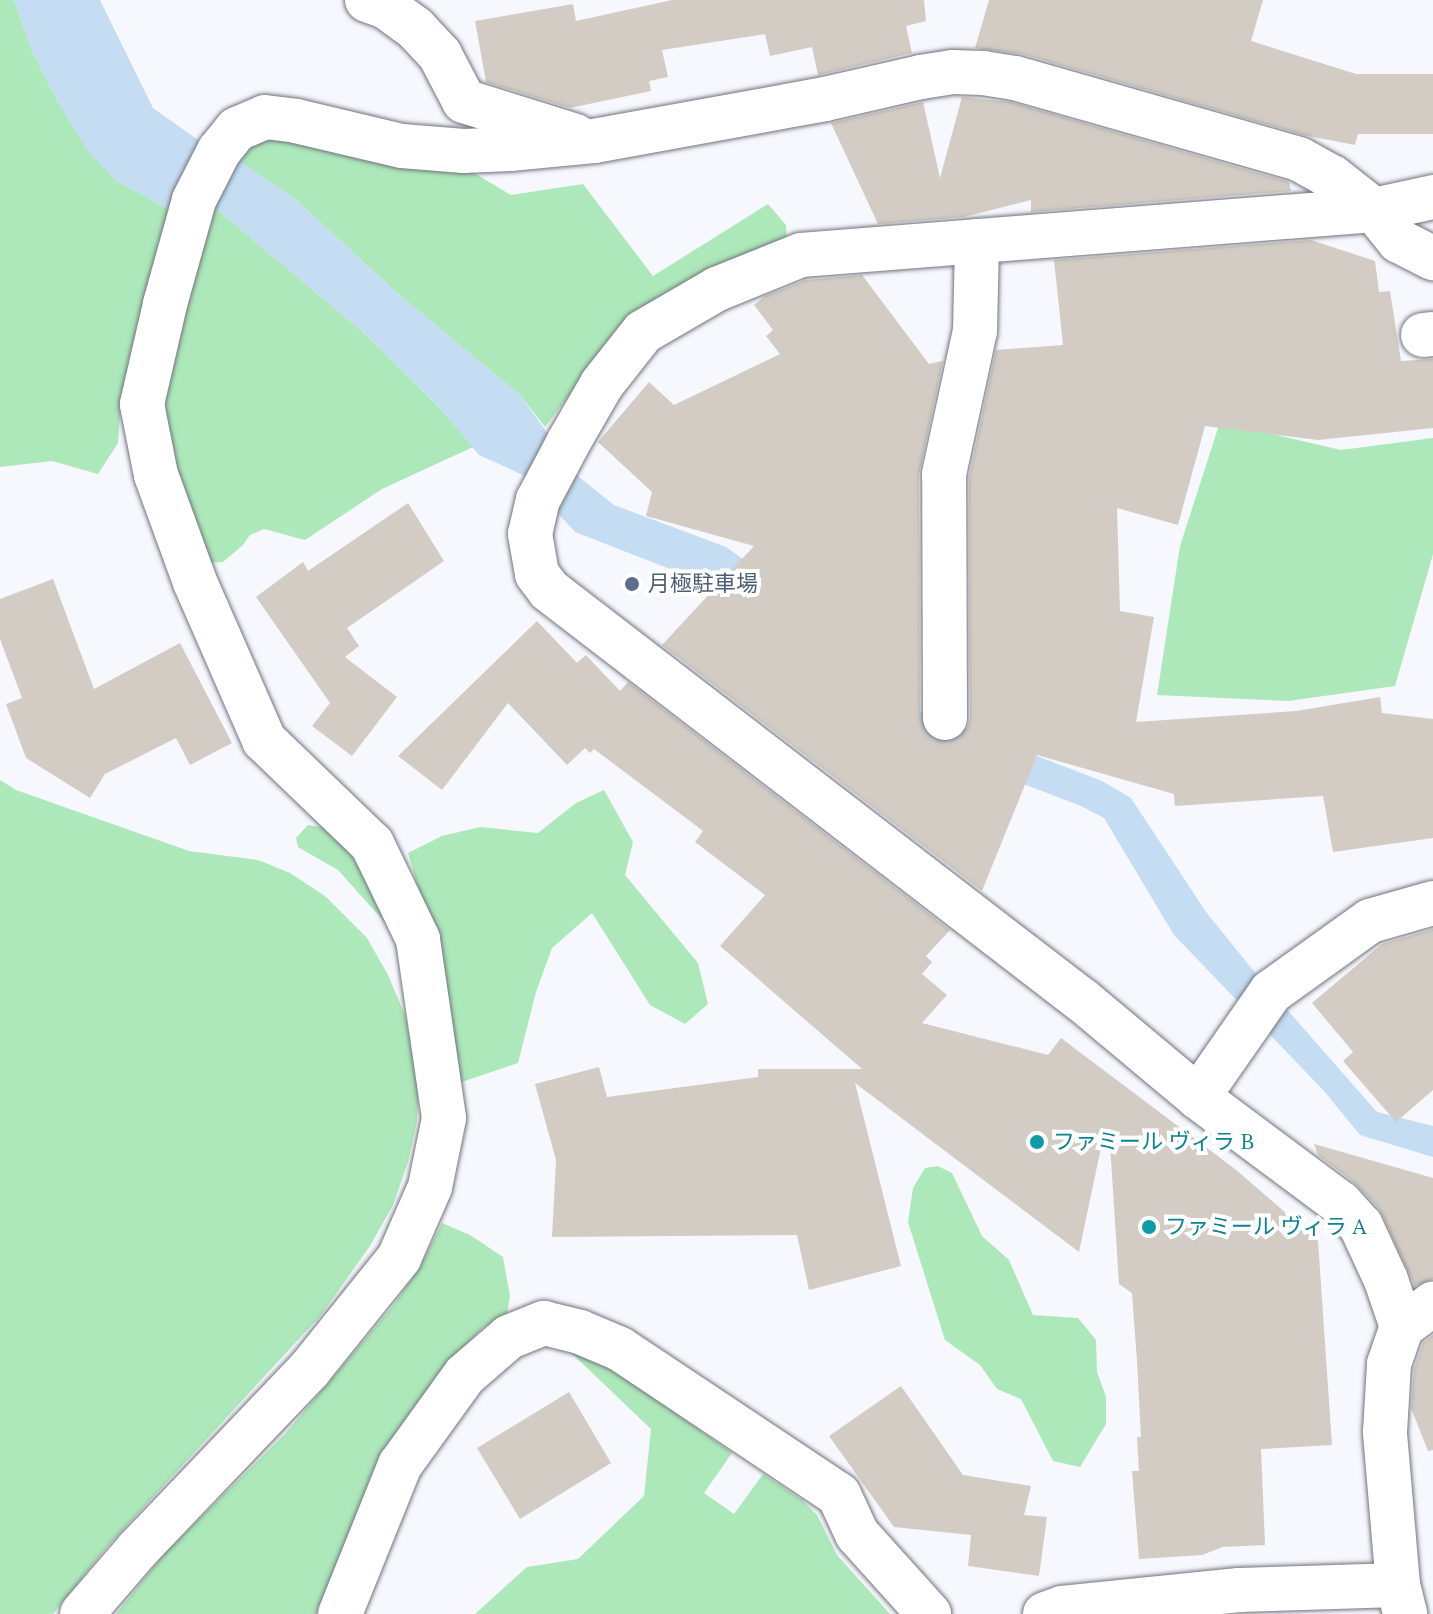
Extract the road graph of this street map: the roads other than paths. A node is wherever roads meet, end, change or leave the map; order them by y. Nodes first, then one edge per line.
1 (367, 0) edge
2 (594, 141) junction
3 (1433, 197) edge
4 (1374, 210) junction
5 (977, 241) junction
6 (1433, 258) edge
7 (945, 718) dead end
8 (1433, 903) edge
9 (1198, 1097) junction
10 (1418, 1315) edge
11 (1401, 1600) edge
12 (82, 1614) edge
13 (340, 1614) edge
14 (929, 1614) edge
15 (1045, 1614) edge

1 - 2 street
2 - 4 street
2 - 12 street
3 - 4 street
4 - 5 street
4 - 6 street
5 - 7 street
5 - 9 street
8 - 9 street
9 - 10 street
10 - 11 street
11 - 15 street
13 - 14 street

